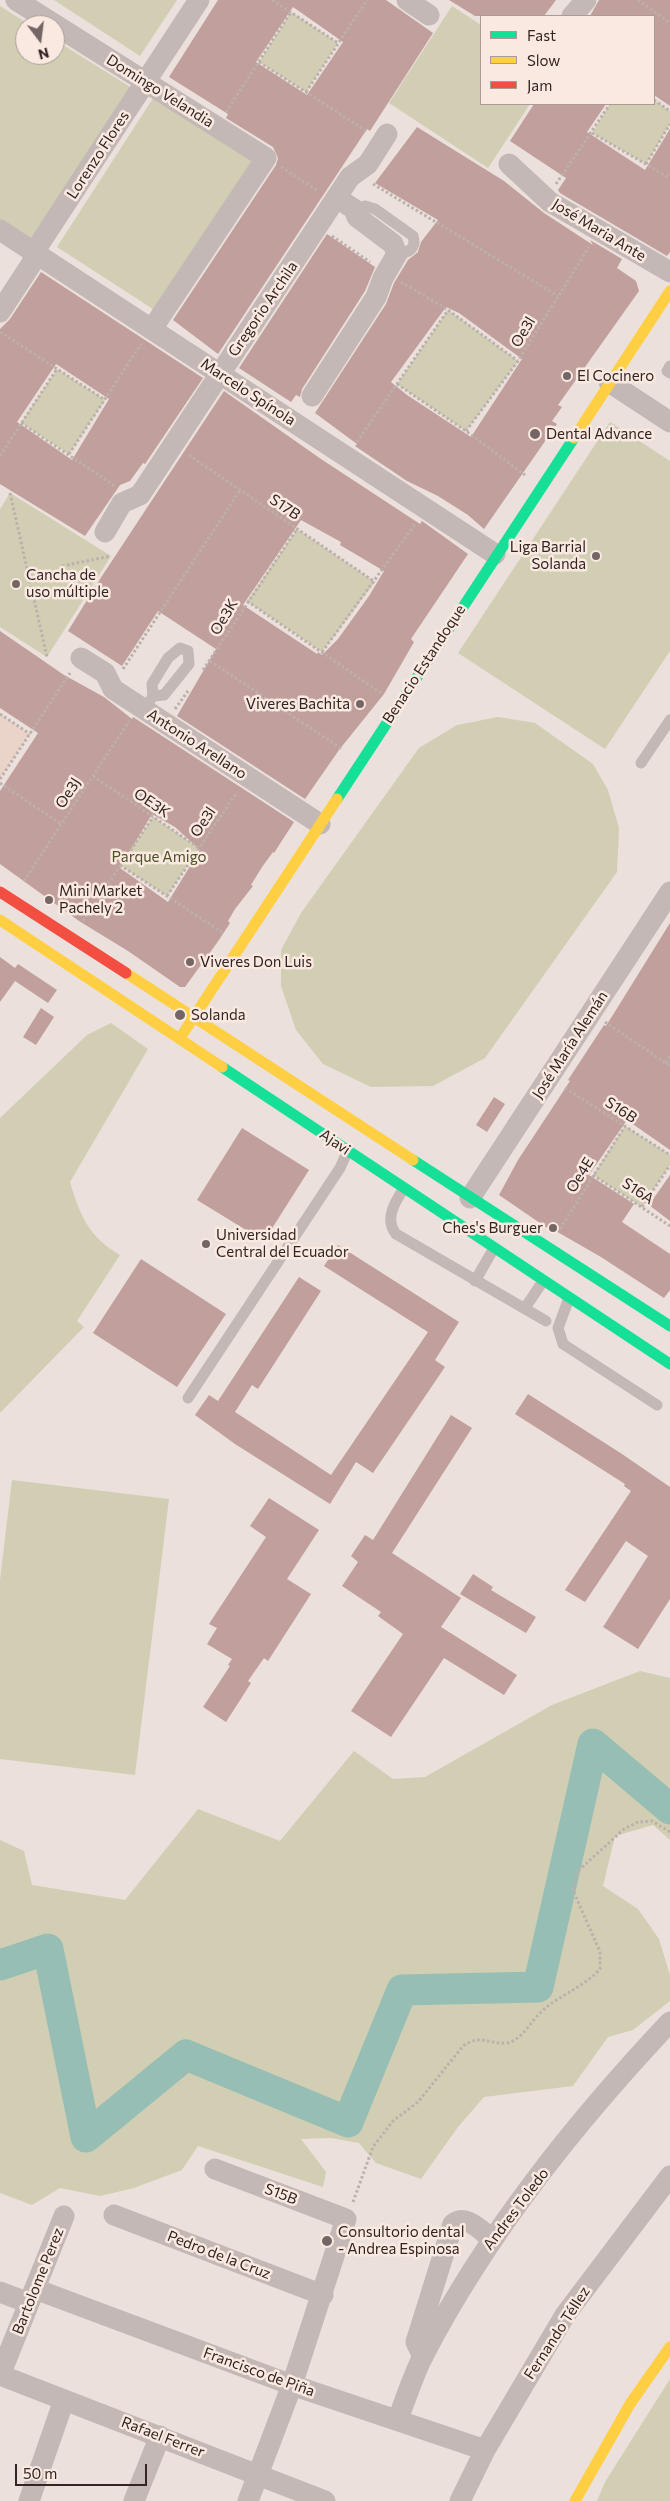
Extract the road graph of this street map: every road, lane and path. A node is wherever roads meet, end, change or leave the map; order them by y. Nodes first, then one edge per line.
1 (16, 0) edge
2 (199, 0) edge
3 (272, 0) edge
4 (367, 0) edge
5 (407, 0) edge
6 (586, 0) edge
7 (638, 0) edge
8 (291, 12) junction
9 (429, 15) dead end
10 (573, 15) edge
11 (669, 21) edge
12 (338, 43) junction
13 (259, 62) junction
14 (145, 83) junction
15 (306, 92) junction
16 (655, 101) edge
17 (609, 105) edge
18 (670, 111) edge
19 (670, 124) edge
20 (217, 126) junction
21 (592, 133) junction
22 (379, 134) joint
23 (266, 158) junction
24 (509, 164) dead end
25 (646, 164) junction
26 (670, 178) edge
27 (366, 180) dead end
28 (555, 186) dead end
29 (339, 201) junction
30 (0, 230) edge
31 (324, 230) dead end
32 (592, 242) dead end
33 (34, 252) junction
34 (670, 272) edge
35 (386, 273) junction
36 (670, 291) edge
37 (558, 296) junction
38 (659, 305) junction
39 (448, 310) junction
40 (0, 312) edge
41 (670, 312) edge
42 (0, 332) edge
43 (149, 333) junction
44 (518, 361) junction
45 (670, 366) edge
46 (57, 369) junction
47 (219, 373) junction
48 (670, 373) edge
49 (609, 382) junction
50 (397, 384) junction
51 (105, 400) junction
52 (670, 422) edge
53 (21, 423) junction
54 (295, 423) junction
55 (466, 431) junction
56 (353, 448) dead end
57 (183, 451) dead end
58 (69, 454) junction
59 (0, 456) edge
60 (525, 475) dead end
61 (118, 488) dead end
62 (240, 490) junction
63 (10, 493) dead end
64 (421, 516) dead end
65 (297, 529) junction
66 (105, 532) dead end
67 (495, 554) junction
68 (111, 556) dead end
69 (62, 566) dead end
70 (374, 582) junction
71 (247, 601) junction
72 (322, 652) junction
73 (47, 657) dead end
74 (210, 661) junction
75 (76, 665) joint
76 (119, 676) dead end
77 (198, 677) dead end
78 (192, 685) dead end
79 (387, 697) dead end
80 (144, 706) junction
81 (0, 714) edge
82 (170, 716) dead end
83 (670, 720) edge
84 (30, 734) junction
85 (342, 749) dead end
86 (641, 763) dead end
87 (92, 776) junction
88 (0, 781) edge
89 (241, 785) dead end
90 (153, 817) junction
91 (61, 824) junction
92 (320, 824) junction
93 (199, 848) junction
94 (120, 865) junction
95 (21, 886) dead end
96 (0, 892) edge
97 (670, 892) edge
98 (167, 896) junction
99 (0, 920) edge
100 (80, 925) dead end
101 (223, 933) dead end
102 (194, 1017) junction
103 (603, 1020) dead end
104 (180, 1038) junction
105 (670, 1056) edge
106 (666, 1063) junction
107 (670, 1066) edge
108 (560, 1085) dead end
109 (625, 1126) junction
110 (348, 1150) junction
111 (670, 1155) edge
112 (670, 1165) edge
113 (592, 1175) junction
114 (404, 1188) junction
115 (470, 1198) junction
116 (642, 1207) junction
117 (670, 1226) edge
118 (555, 1237) dead end
119 (494, 1248) junction
120 (475, 1281) junction
121 (543, 1281) junction
122 (569, 1298) junction
123 (525, 1308) junction
124 (668, 1320) edge
125 (546, 1321) dead end
126 (670, 1364) edge
127 (188, 1398) dead end
128 (657, 1405) dead end
129 (670, 1832) edge
130 (670, 2022) edge
131 (215, 2169) dead end
132 (670, 2176) edge
133 (114, 2215) dead end
134 (64, 2216) dead end
135 (346, 2219) junction
136 (492, 2239) junction
137 (0, 2292) edge
138 (323, 2295) junction
139 (32, 2296) junction
140 (670, 2347) edge
141 (423, 2357) junction
142 (0, 2375) edge
143 (292, 2385) junction
144 (64, 2400) junction
145 (398, 2419) junction
146 (160, 2436) junction
147 (485, 2450) junction
148 (258, 2474) junction
149 (30, 2501) edge
150 (134, 2501) edge
151 (248, 2501) edge
152 (325, 2501) edge
153 (460, 2501) edge
154 (575, 2501) edge

1 - 14 street, Domingo Velandia
2 - 14 street, Lorenzo Flores
3 - 8 path
4 - 12 path
5 - 9 street
6 - 10 street
7 - 11 path
8 - 12 path
8 - 13 path
12 - 15 path
13 - 15 path
13 - 20 path
14 - 20 street, Domingo Velandia
14 - 33 street, Lorenzo Flores
15 - 22 path
16 - 18 path
17 - 21 path
19 - 25 path
20 - 23 street, Domingo Velandia
21 - 25 path
21 - 28 path
22 - 29 street, Gregorio Archila
23 - 29 path
23 - 43 street
24 - 34 street, José Maria Ante
25 - 26 path
27 - 37 path
29 - 35 street
29 - 47 street, Gregorio Archila
30 - 33 street, Marcelo Spínola
31 - 35 path
32 - 37 path, Oe3l
33 - 40 street, Lorenzo Flores
33 - 43 street, Marcelo Spínola
35 - 39 path
35 - 54 street
36 - 38 street, Benacio Estandoque
37 - 44 path, Oe3l
38 - 41 lane
38 - 49 street, Benacio Estandoque
39 - 44 path
39 - 50 path
42 - 46 path
43 - 47 street, Marcelo Spínola
43 - 51 path
44 - 55 path, Oe3l
45 - 48 lane
46 - 51 path
46 - 53 path
47 - 54 street, Marcelo Spínola
47 - 66 street, Gregorio Archila
49 - 52 street
49 - 67 street, Benacio Estandoque
50 - 55 path
50 - 56 path
51 - 58 path
53 - 58 path
53 - 59 path
54 - 67 street, Marcelo Spínola
55 - 60 path
57 - 62 path, S17B
58 - 61 path
62 - 65 path, S17B
62 - 76 path
63 - 73 path
64 - 70 path
65 - 70 path, S17B
65 - 71 path, Oe3K
67 - 92 street, Benacio Estandoque
68 - 69 path
70 - 72 path
71 - 72 path
71 - 74 path, Oe3K
72 - 79 path
74 - 77 path, Oe3K
74 - 85 path
75 - 80 street, Antonio Arellano
75 - 84 path
78 - 82 path
80 - 87 path, Oe3J
80 - 92 street, Antonio Arellano
81 - 84 path
83 - 86 lane
84 - 88 path
87 - 90 path, OE3K
87 - 91 path, Oe3J
88 - 91 path
89 - 93 path, Oe3l
90 - 93 path, OE3K
90 - 94 path
91 - 95 path, Oe3J
92 - 102 street, Benacio Estandoque
93 - 98 path, Oe3l
94 - 98 path
94 - 100 path
96 - 102 street, Ajavi
97 - 115 street, José María Alemán
98 - 101 path
99 - 104 street, Ajavi
102 - 104 street, Benacio Estandoque
102 - 115 street, Ajavi
103 - 106 path
104 - 110 street, Ajavi
105 - 106 path
106 - 107 path
108 - 109 path, S16B
109 - 111 path, S16B
109 - 113 path, Oe4E
110 - 114 street, Ajavi
110 - 127 lane
112 - 116 path
113 - 116 path, S16A
113 - 118 path, Oe4E
114 - 119 street, Ajavi
114 - 120 lane
115 - 124 street, Ajavi
116 - 117 path, S16A
119 - 120 lane
119 - 121 street, Ajavi
120 - 123 lane
121 - 122 street, Ajavi
121 - 123 lane
122 - 126 street, Ajavi
122 - 128 lane
123 - 125 lane
129 - 135 path
130 - 136 street, Andres Toledo
131 - 135 street, S15B
132 - 147 street, Fernando Téllez
133 - 138 street, Pedro de la Cruz
134 - 139 street, Bartolome Perez
135 - 138 street
136 - 141 street, Andres Toledo
136 - 141 street
137 - 139 street, Francisco de Piña
138 - 143 street
139 - 142 street, Bartolome Perez
139 - 143 street, Francisco de Piña
140 - 154 street
141 - 145 street, Andres Toledo
142 - 144 street, Rafael Ferrer
143 - 145 street, Francisco de Piña
143 - 148 street
144 - 146 street, Rafael Ferrer
144 - 149 street
145 - 147 street, Francisco de Piña
146 - 148 street, Rafael Ferrer
146 - 150 street
147 - 153 street, Fernando Téllez
148 - 151 street
148 - 152 street, Rafael Ferrer

